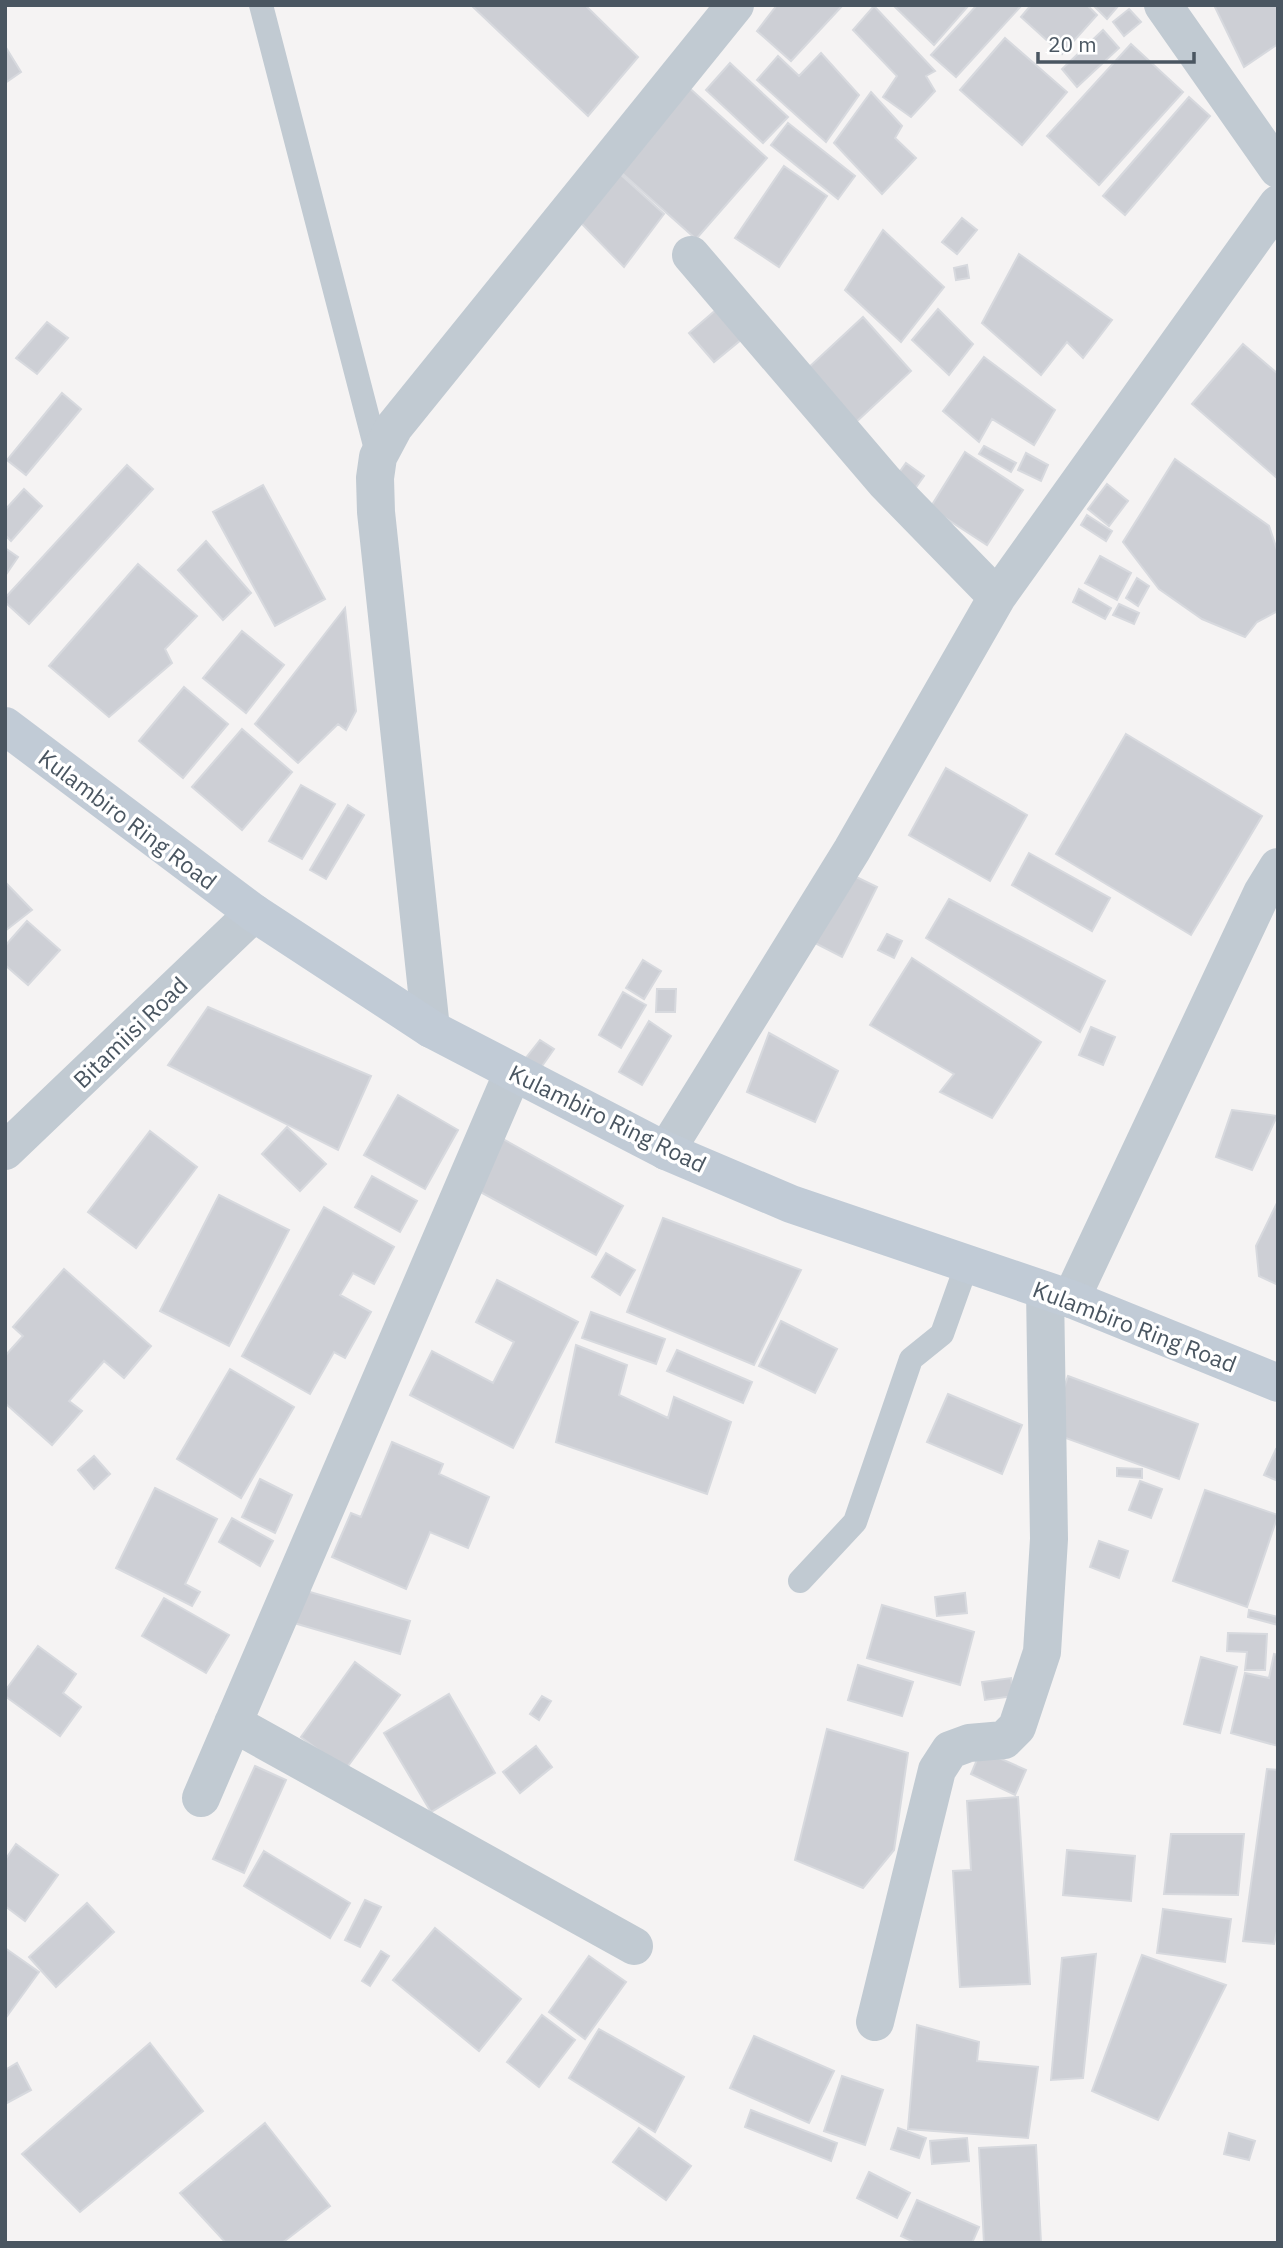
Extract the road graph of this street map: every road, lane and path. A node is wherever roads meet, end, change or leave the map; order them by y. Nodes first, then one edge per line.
1 (261, 5) edge
2 (735, 5) edge
3 (1163, 5) edge
4 (1278, 169) edge
5 (1278, 204) edge
6 (691, 255) dead end
7 (378, 457) junction
8 (997, 597) junction
9 (5, 726) edge
10 (1278, 867) edge
11 (254, 913) junction
12 (431, 1029) junction
13 (513, 1072) junction
14 (666, 1151) junction
15 (5, 1152) edge
16 (967, 1264) junction
17 (1058, 1295) junction
18 (1278, 1383) edge
19 (800, 1581) dead end
20 (233, 1723) junction
21 (201, 1798) dead end
22 (634, 1946) dead end
23 (875, 2022) dead end

1 - 7 lane
2 - 7 street
3 - 4 street
5 - 8 street
6 - 8 street
7 - 12 street
8 - 14 street
9 - 11 street, Kulambiro Ring Road
10 - 17 street
11 - 12 street, Kulambiro Ring Road
11 - 15 street, Bitamiisi Road
12 - 13 street, Kulambiro Ring Road
13 - 14 street, Kulambiro Ring Road
13 - 20 street
14 - 16 street, Kulambiro Ring Road
16 - 17 street, Kulambiro Ring Road
16 - 19 lane
17 - 18 street, Kulambiro Ring Road
17 - 23 street
20 - 21 street
20 - 22 street

